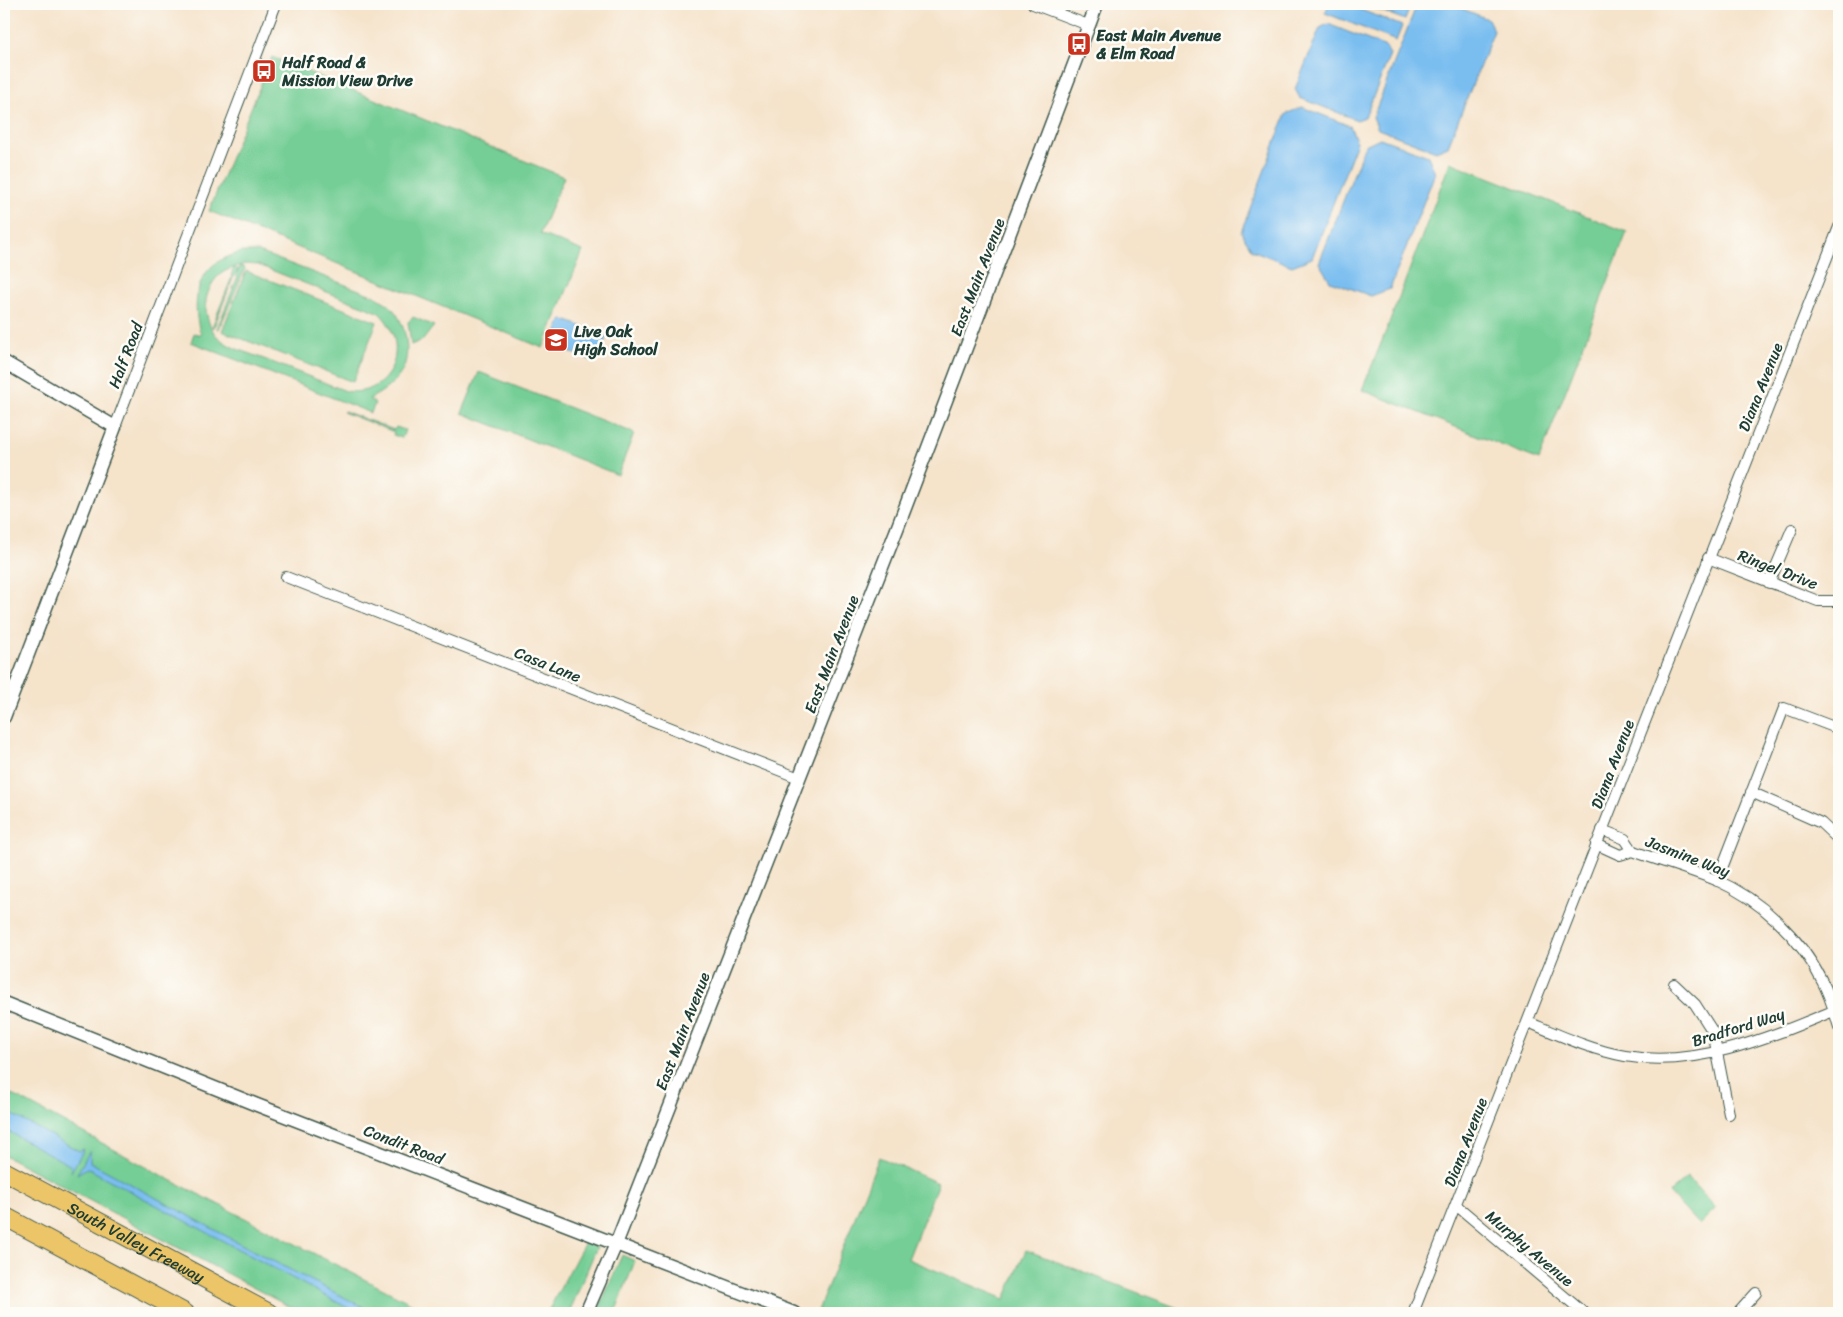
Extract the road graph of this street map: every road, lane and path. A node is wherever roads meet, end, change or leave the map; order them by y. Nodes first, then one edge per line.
1 (276, 4) edge
2 (1033, 4) edge
3 (1097, 4) edge
4 (1088, 26) junction
5 (1839, 227) edge
6 (4, 362) edge
7 (114, 427) junction
8 (1792, 528) dead end
9 (1708, 558) junction
10 (286, 577) dead end
11 (1769, 583) junction
12 (1839, 601) edge
13 (4, 717) edge
14 (1839, 729) edge
15 (800, 778) junction
16 (1751, 792) junction
17 (1602, 830) junction
18 (1839, 840) edge
19 (1596, 844) junction
20 (1633, 851) junction
21 (1717, 881) junction
22 (1674, 984) dead end
23 (4, 1003) edge
24 (1837, 1010) edge
25 (1528, 1022) junction
26 (1839, 1027) edge
27 (1718, 1052) junction
28 (1729, 1114) dead end
29 (4, 1171) edge
30 (1456, 1205) junction
31 (4, 1216) edge
32 (616, 1244) junction
33 (1756, 1293) dead end
34 (185, 1313) edge
35 (269, 1313) edge
36 (586, 1313) edge
37 (794, 1313) edge
38 (1413, 1313) edge
39 (1584, 1313) edge
40 (1738, 1313) edge

1 - 7 street, Half Road
2 - 4 street
3 - 4 street, East Main Avenue
4 - 15 street, East Main Avenue
5 - 9 street, Diana Avenue
6 - 7 street
7 - 13 street, Half Road
8 - 11 street
9 - 11 street, Ringel Drive
9 - 17 street, Diana Avenue
10 - 15 street, Casa Lane
11 - 12 street, Ringel Drive
14 - 16 street
15 - 32 street, East Main Avenue
16 - 18 street
16 - 21 street
17 - 19 street, Diana Avenue
17 - 20 street, Jasmine Way
19 - 20 street, Jasmine Way
19 - 25 street, Diana Avenue
20 - 21 street, Jasmine Way
21 - 24 street, Jasmine Way
22 - 27 street
23 - 32 street, Condit Road
24 - 26 street, Jasmine Way
24 - 27 street, Bradford Way
25 - 27 street, Bradford Way
25 - 30 street, Diana Avenue
27 - 28 street
29 - 35 highway, South Valley Freeway
30 - 38 street, Diana Avenue
30 - 39 street, Murphy Avenue
31 - 34 highway
32 - 36 street, East Main Avenue
32 - 37 street, Condit Road
33 - 40 street

